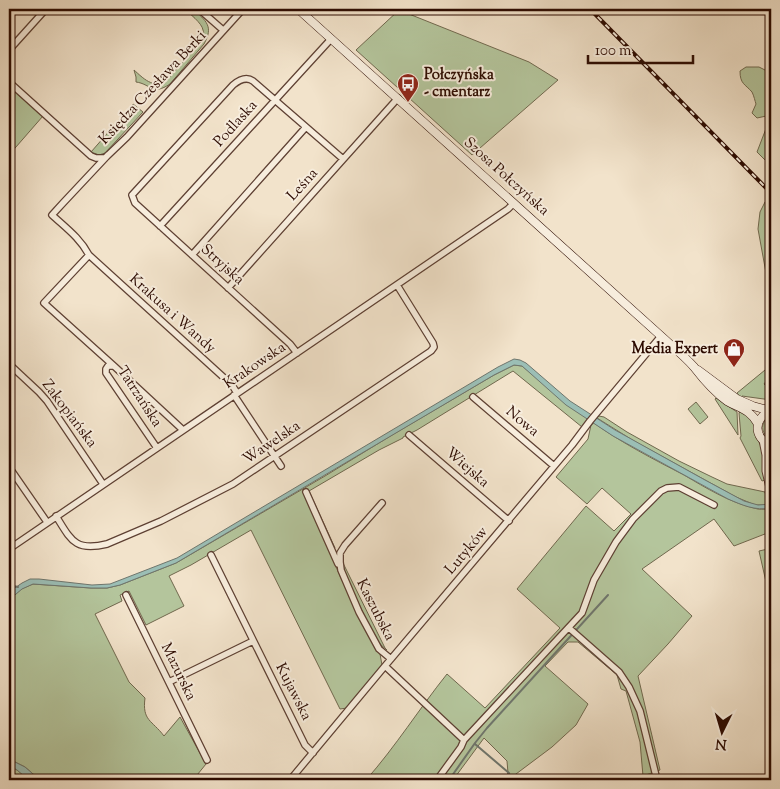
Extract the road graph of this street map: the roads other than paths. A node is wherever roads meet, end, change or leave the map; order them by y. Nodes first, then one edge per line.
1 (46, 9) edge
2 (199, 9) edge
3 (243, 9) edge
4 (298, 9) edge
5 (223, 30) junction
6 (331, 39) junction
7 (9, 50) edge
8 (9, 82) edge
9 (398, 98) junction
10 (276, 99) junction
11 (306, 127) junction
12 (108, 155) junction
13 (343, 159) junction
14 (514, 203) junction
15 (160, 226) junction
16 (89, 255) junction
17 (192, 255) junction
18 (397, 285) junction
19 (228, 288) junction
20 (661, 336) junction
21 (297, 353) junction
22 (9, 364) edge
23 (114, 366) junction
24 (694, 368) junction
25 (236, 394) junction
26 (473, 397) dead end
27 (771, 411) edge
28 (758, 424) junction
29 (183, 430) junction
30 (410, 435) dead end
31 (763, 440) junction
32 (771, 445) edge
33 (157, 448) junction
34 (275, 456) junction
35 (281, 466) dead end
36 (554, 466) junction
37 (9, 467) edge
38 (771, 473) edge
39 (769, 481) junction
40 (103, 484) junction
41 (306, 492) dead end
42 (771, 492) edge
43 (382, 502) dead end
44 (714, 505) dead end
45 (56, 516) junction
46 (509, 521) junction
47 (47, 522) junction
48 (9, 549) edge
49 (211, 555) dead end
50 (341, 570) junction
51 (126, 595) dead end
52 (572, 631) junction
53 (253, 641) junction
54 (390, 659) junction
55 (385, 666) junction
56 (169, 682) junction
57 (464, 740) junction
58 (313, 753) junction
59 (207, 760) dead end
60 (290, 780) edge
61 (437, 780) edge
62 (657, 780) edge

1 - 7 street
2 - 5 street, Księdza Czesława Berki
3 - 5 street, Księdza Czesława Berki
4 - 6 main road, Szosa Połczyńska
5 - 12 street, Księdza Czesława Berki
6 - 9 main road, Szosa Połczyńska
6 - 10 street, Podlaska
8 - 12 street, Księdza Czesława Berki
9 - 13 street, Leśna
9 - 14 main road, Szosa Połczyńska
10 - 11 street
10 - 15 street, Podlaska
10 - 15 street, Stryjska
11 - 13 street
11 - 17 street
12 - 16 street, Krakusa i Wandy
13 - 19 street, Leśna
14 - 18 street, Krakowska
14 - 20 main road, Szosa Połczyńska
15 - 17 street, Stryjska
16 - 23 street, Tatrzańska
16 - 25 street, Krakusa i Wandy
17 - 19 street, Stryjska
18 - 21 street, Krakowska
18 - 34 street, Wawelska
19 - 21 street, Stryjska
20 - 24 main road, Szosa Połczyńska
20 - 36 street, Lutyków
21 - 25 street, Krakowska
22 - 40 street, Zakopiańska
23 - 29 street, Tatrzańska
23 - 33 street, Tatrzańska
24 - 27 main road, Szosa Połczyńska
24 - 28 main road, Szosa Połczyńska
25 - 29 street, Krakowska
25 - 34 street, Krakusa i Wandy
26 - 36 street, Nowa
27 - 28 main road
28 - 31 main road
29 - 33 street, Krakowska
30 - 46 street, Wiejska
31 - 32 main road
31 - 39 street
33 - 40 street, Krakowska
34 - 35 street, Krakusa i Wandy
34 - 45 street, Wawelska
36 - 46 street, Lutyków
37 - 47 street
38 - 39 street
39 - 42 street
40 - 45 street, Krakowska
41 - 50 street, Kaszubska
43 - 50 street, Kaszubska
44 - 52 street
45 - 47 street, Krakowska
46 - 54 street, Lutyków
47 - 48 street, Krakowska
49 - 53 street, Kujawska
50 - 54 street, Kaszubska
51 - 56 street, Mazurska
52 - 57 street
52 - 62 street
53 - 56 street
53 - 58 street, Kujawska
54 - 55 street, Lutyków
55 - 57 street
55 - 58 street, Lutyków
56 - 59 street, Mazurska
57 - 61 street
58 - 60 street, Lutyków

